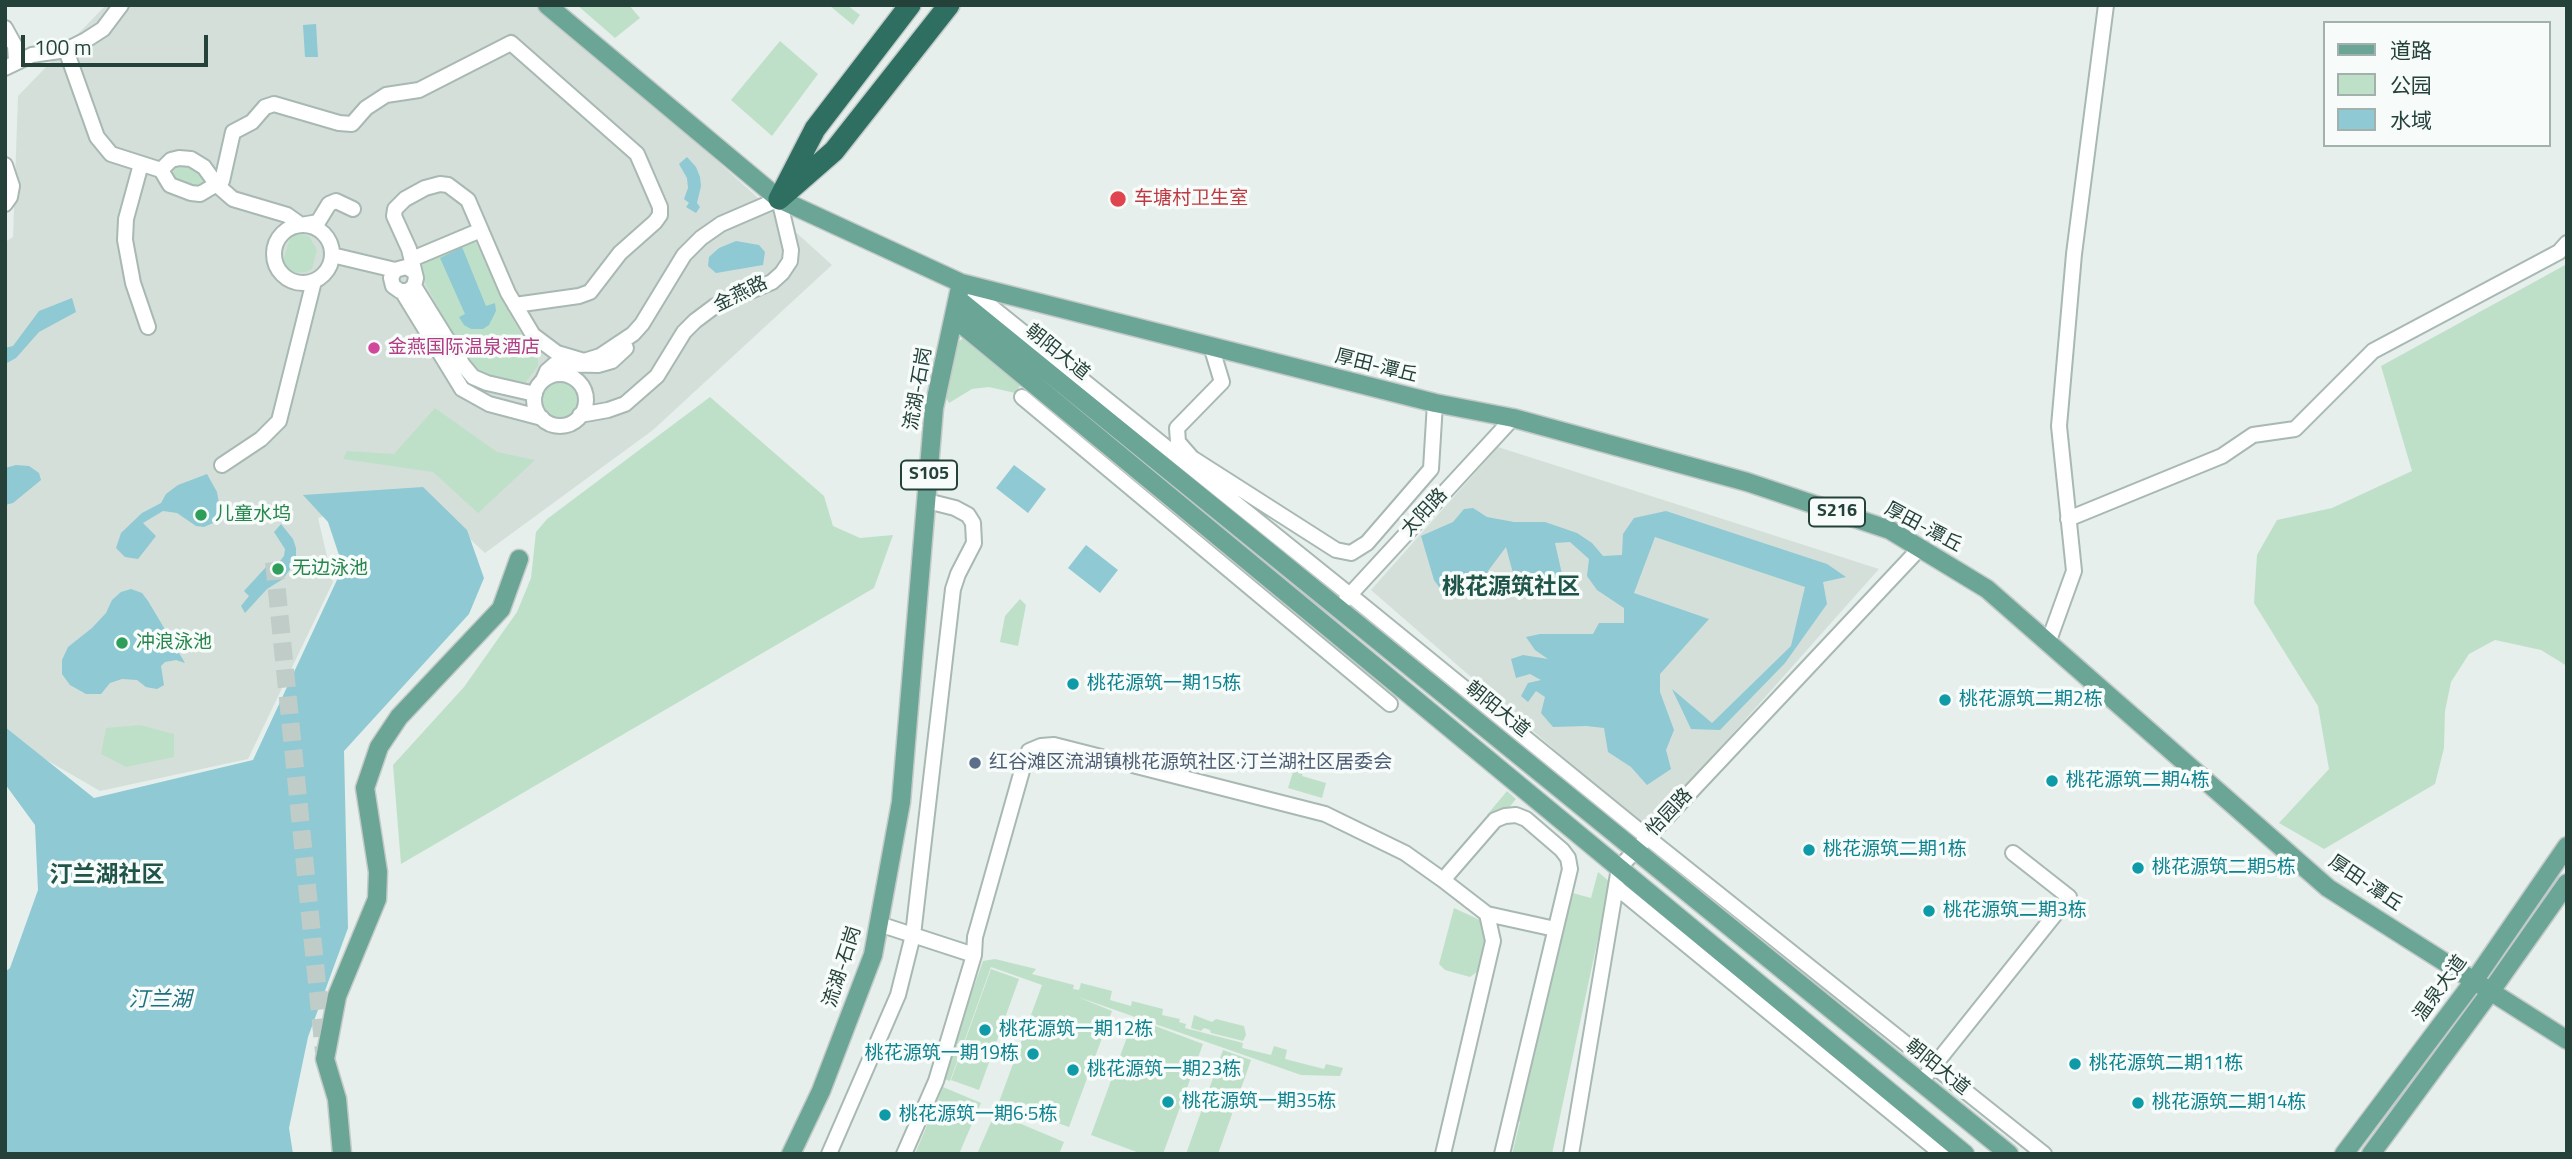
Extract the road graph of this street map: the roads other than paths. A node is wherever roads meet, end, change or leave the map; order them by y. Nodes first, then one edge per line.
1 (121, 5) edge
2 (547, 5) edge
3 (910, 5) edge
4 (949, 5) edge
5 (2106, 5) edge
6 (5, 28) edge
7 (66, 50) junction
8 (10, 65) edge
9 (141, 164) junction
10 (5, 165) edge
11 (161, 170) junction
12 (217, 185) junction
13 (779, 199) junction
14 (5, 204) edge
15 (353, 209) dead end
16 (301, 225) junction
17 (480, 228) junction
18 (2567, 243) edge
19 (331, 259) junction
20 (405, 270) junction
21 (314, 281) junction
22 (960, 291) junction
23 (515, 305) junction
24 (954, 318) junction
25 (148, 327) dead end
26 (533, 335) junction
27 (1211, 346) junction
28 (545, 375) junction
29 (535, 394) junction
30 (1022, 397) dead end
31 (1435, 403) junction
32 (583, 410) junction
33 (542, 418) junction
34 (1513, 418) junction
35 (222, 465) dead end
36 (1250, 496) junction
37 (927, 501) junction
38 (1247, 513) junction
39 (2068, 519) junction
40 (1244, 532) junction
41 (1920, 548) junction
42 (519, 559) dead end
43 (1350, 594) junction
44 (1338, 608) junction
45 (2049, 643) junction
46 (1390, 704) dead end
47 (1641, 844) junction
48 (2567, 846) edge
49 (2012, 853) dead end
50 (1619, 868) junction
51 (1443, 880) junction
52 (2567, 883) edge
53 (1616, 887) junction
54 (1487, 914) junction
55 (879, 924) junction
56 (1555, 929) junction
57 (913, 934) junction
58 (974, 955) junction
59 (2474, 981) junction
60 (2491, 991) junction
61 (2567, 1040) edge
62 (1934, 1066) junction
63 (1921, 1082) junction
64 (342, 1154) edge
65 (791, 1154) edge
66 (829, 1154) edge
67 (904, 1154) edge
68 (1443, 1154) edge
69 (1502, 1154) edge
70 (1571, 1154) edge
71 (1942, 1154) edge
72 (1965, 1154) edge
73 (2009, 1154) edge
74 (2044, 1154) edge
75 (2344, 1154) edge
76 (2371, 1154) edge

1 - 7 street
2 - 13 main road
3 - 13 highway
4 - 13 highway
5 - 39 street
6 - 8 street
7 - 8 street
7 - 9 street
9 - 11 street
9 - 25 street
10 - 14 street
11 - 12 street
11 - 12 street
12 - 16 street
12 - 23 street
13 - 22 main road
13 - 26 street, 金燕路
13 - 28 street
13 - 32 street, 金燕路
15 - 16 street
16 - 19 street
16 - 21 street
17 - 20 street
17 - 20 street, 金燕路
17 - 23 street, 金燕路
18 - 39 street
19 - 20 street
19 - 21 street
20 - 29 street, 金燕路
20 - 33 street, 金燕路
21 - 35 street
22 - 24 main road, 流湖-石岗 / S105
22 - 27 main road, 厚田-潭丘 / S216
22 - 38 street
22 - 40 main road, 朝阳大道
23 - 26 street, 金燕路
24 - 37 main road, 流湖-石岗 / S105
24 - 50 main road, 朝阳大道
26 - 28 street, 金燕路
27 - 31 main road, 厚田-潭丘 / S216
27 - 36 street
28 - 29 street
28 - 32 street
29 - 33 street
30 - 46 street
31 - 34 main road, 厚田-潭丘 / S216
31 - 36 street
32 - 33 street, 金燕路
34 - 41 main road, 厚田-潭丘 / S216
34 - 43 street, 太阳路
36 - 38 street
37 - 55 main road, 流湖-石岗 / S105
37 - 57 street
38 - 40 street
38 - 43 street
39 - 45 street
40 - 44 main road, 朝阳大道
41 - 45 main road, 厚田-潭丘 / S216
41 - 47 street, 怡园路
42 - 64 main road
43 - 44 street, 太阳路
43 - 47 street
44 - 47 main road, 朝阳大道
45 - 59 main road, 厚田-潭丘 / S216
47 - 50 street, 怡园路
47 - 62 street
47 - 63 main road, 朝阳大道
48 - 59 main road, 温泉大道
49 - 62 street
50 - 53 street
50 - 72 main road, 朝阳大道
51 - 54 street
51 - 56 street
51 - 58 street
52 - 60 main road
53 - 70 street
53 - 71 street
54 - 56 street
54 - 68 street
55 - 57 street
55 - 65 main road, 流湖-石岗 / S105
56 - 69 street
57 - 58 street
57 - 66 street
58 - 67 street
59 - 60 main road, 厚田-潭丘 / S216
59 - 75 main road, 温泉大道
60 - 61 main road, 厚田-潭丘 / S216
60 - 76 main road
62 - 63 street
62 - 74 street
63 - 73 main road, 朝阳大道

